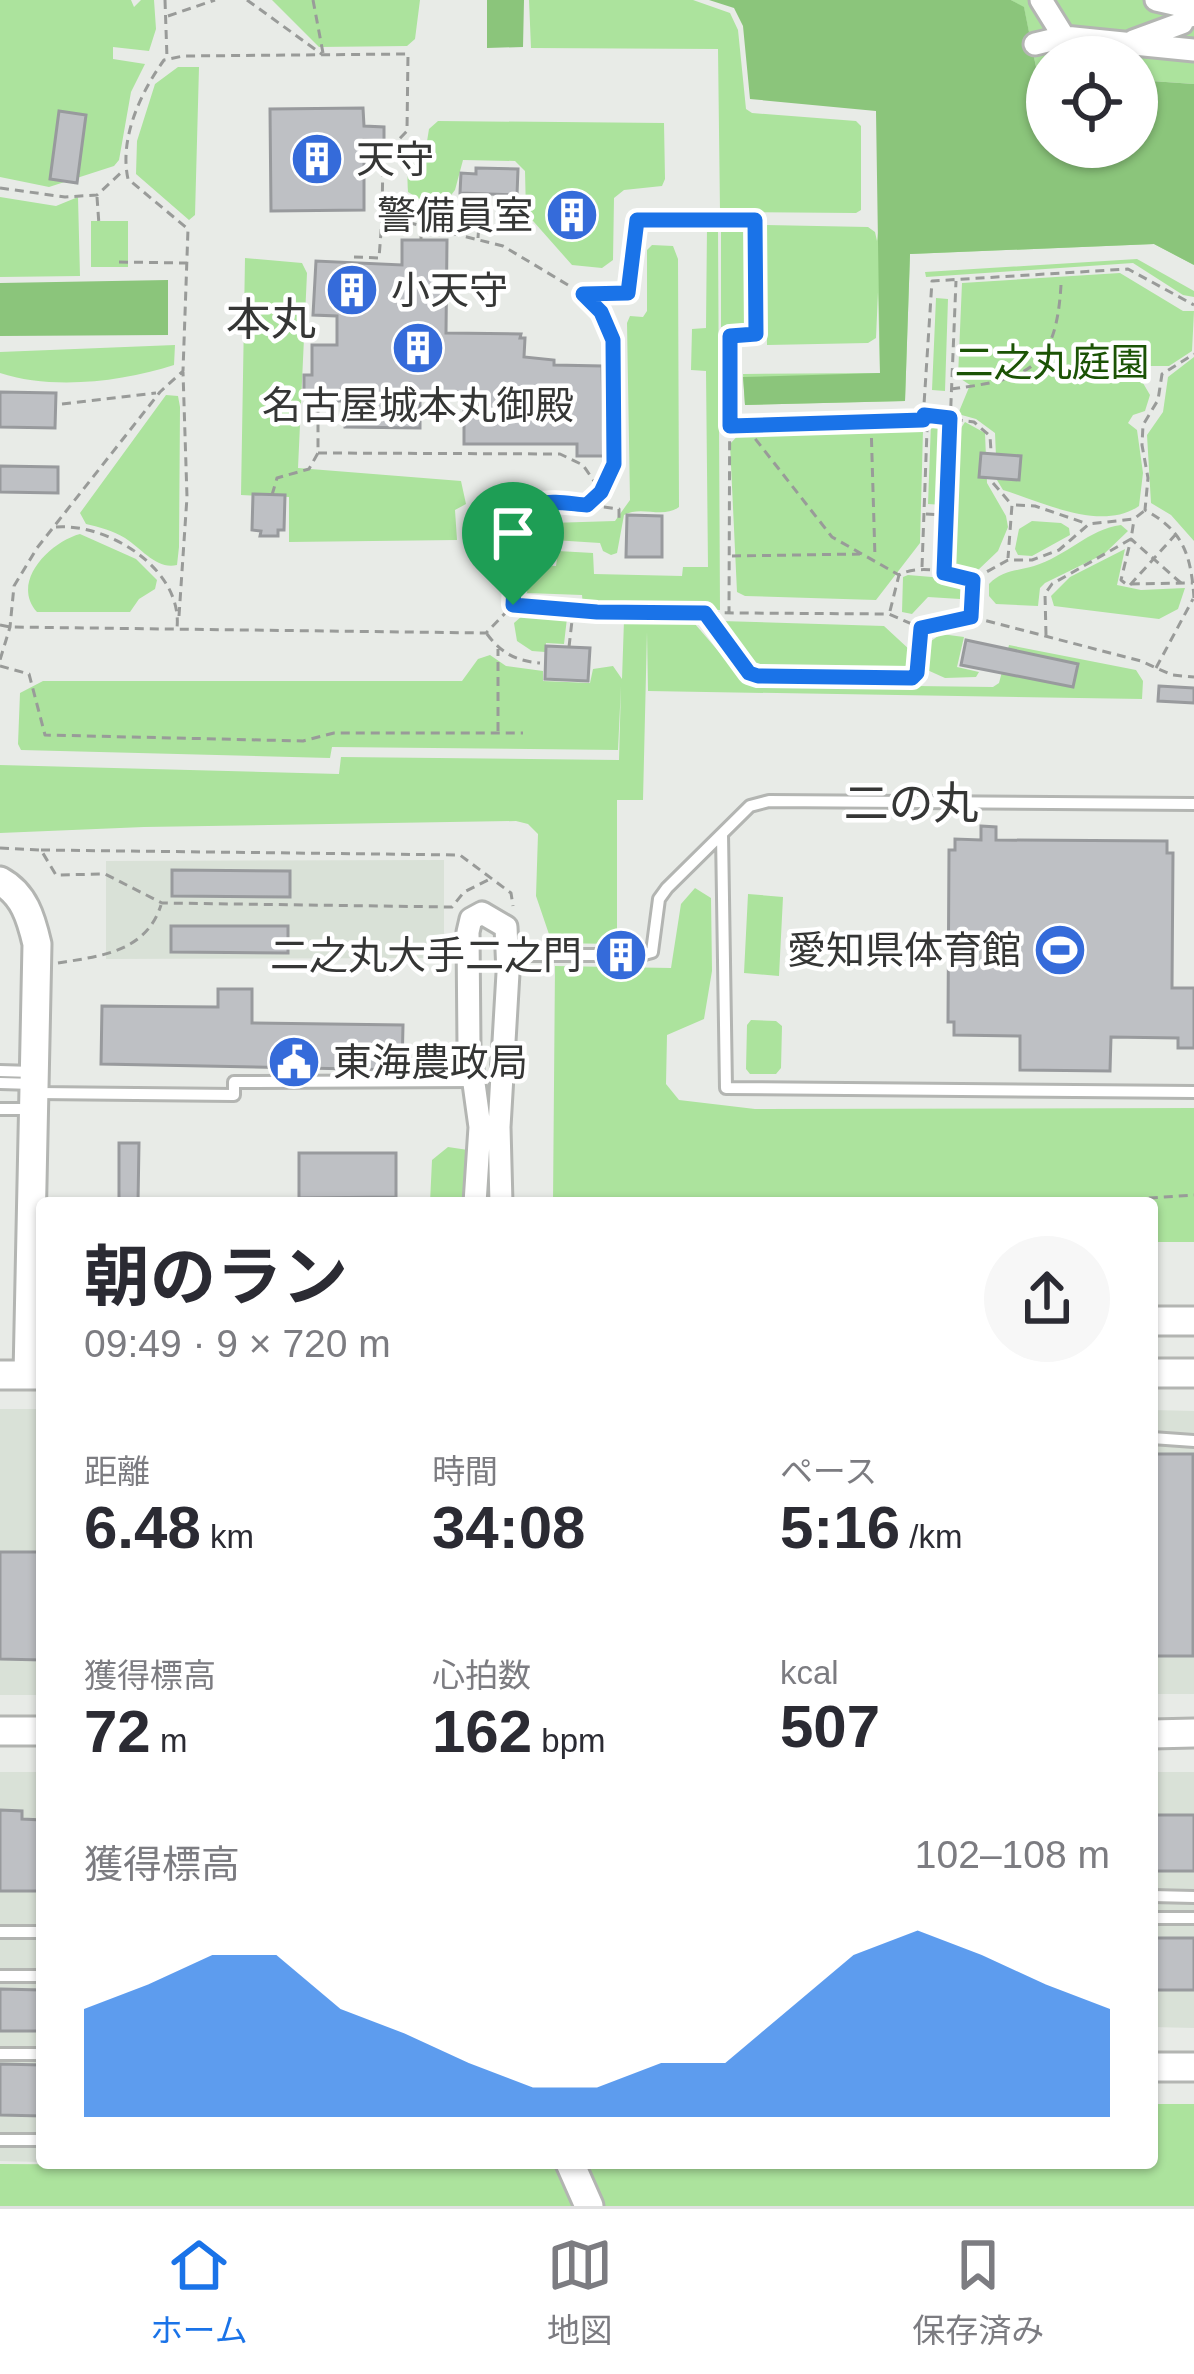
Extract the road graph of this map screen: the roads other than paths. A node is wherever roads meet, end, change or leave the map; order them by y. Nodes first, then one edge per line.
1 (1041, 0) edge
2 (1156, 0) edge
3 (1190, 11) edge
4 (1063, 36) edge
5 (1148, 36) edge
6 (1158, 47) edge
7 (1194, 50) edge
8 (1194, 803) edge
9 (722, 834) junction
10 (0, 881) edge
11 (515, 964) junction
12 (467, 974) junction
13 (0, 1071) edge
14 (475, 1081) junction
15 (0, 1083) edge
16 (34, 1089) junction
17 (1194, 1092) edge
18 (0, 1108) edge
19 (476, 1197) edge
20 (501, 1197) edge
21 (1158, 1321) edge
22 (1194, 1321) edge
23 (0, 1322) edge
24 (36, 1323) edge
25 (1158, 1373) edge
26 (1194, 1373) edge
27 (23, 1375) edge
28 (1158, 1439) edge
29 (1194, 1442) edge
30 (0, 1731) edge
31 (36, 1731) edge
32 (1194, 1733) edge
33 (1158, 1734) edge
34 (1158, 1896) edge
35 (1194, 1897) edge
36 (1158, 1918) edge
37 (1194, 1918) edge
38 (0, 1932) edge
39 (36, 1932) edge
40 (0, 1976) edge
41 (36, 1976) edge
42 (0, 2054) edge
43 (36, 2054) edge
44 (1158, 2067) edge
45 (1194, 2067) edge
46 (0, 2140) edge
47 (36, 2140) edge
48 (573, 2169) edge
49 (589, 2206) edge

1 - 4 street
2 - 3 street
3 - 5 street
6 - 7 street
8 - 9 lane
9 - 11 lane
9 - 17 lane
10 - 16 street
11 - 12 street
11 - 12 street
11 - 20 street
12 - 14 street
13 - 16 lane
14 - 16 lane
14 - 19 street
15 - 16 lane
16 - 18 lane
16 - 24 street
21 - 22 street
23 - 24 street
24 - 27 street
25 - 26 street
28 - 29 lane
30 - 31 street
32 - 33 street
34 - 35 lane
36 - 37 lane
38 - 39 lane
40 - 41 lane
42 - 43 lane
44 - 45 street
46 - 47 lane
48 - 49 street

